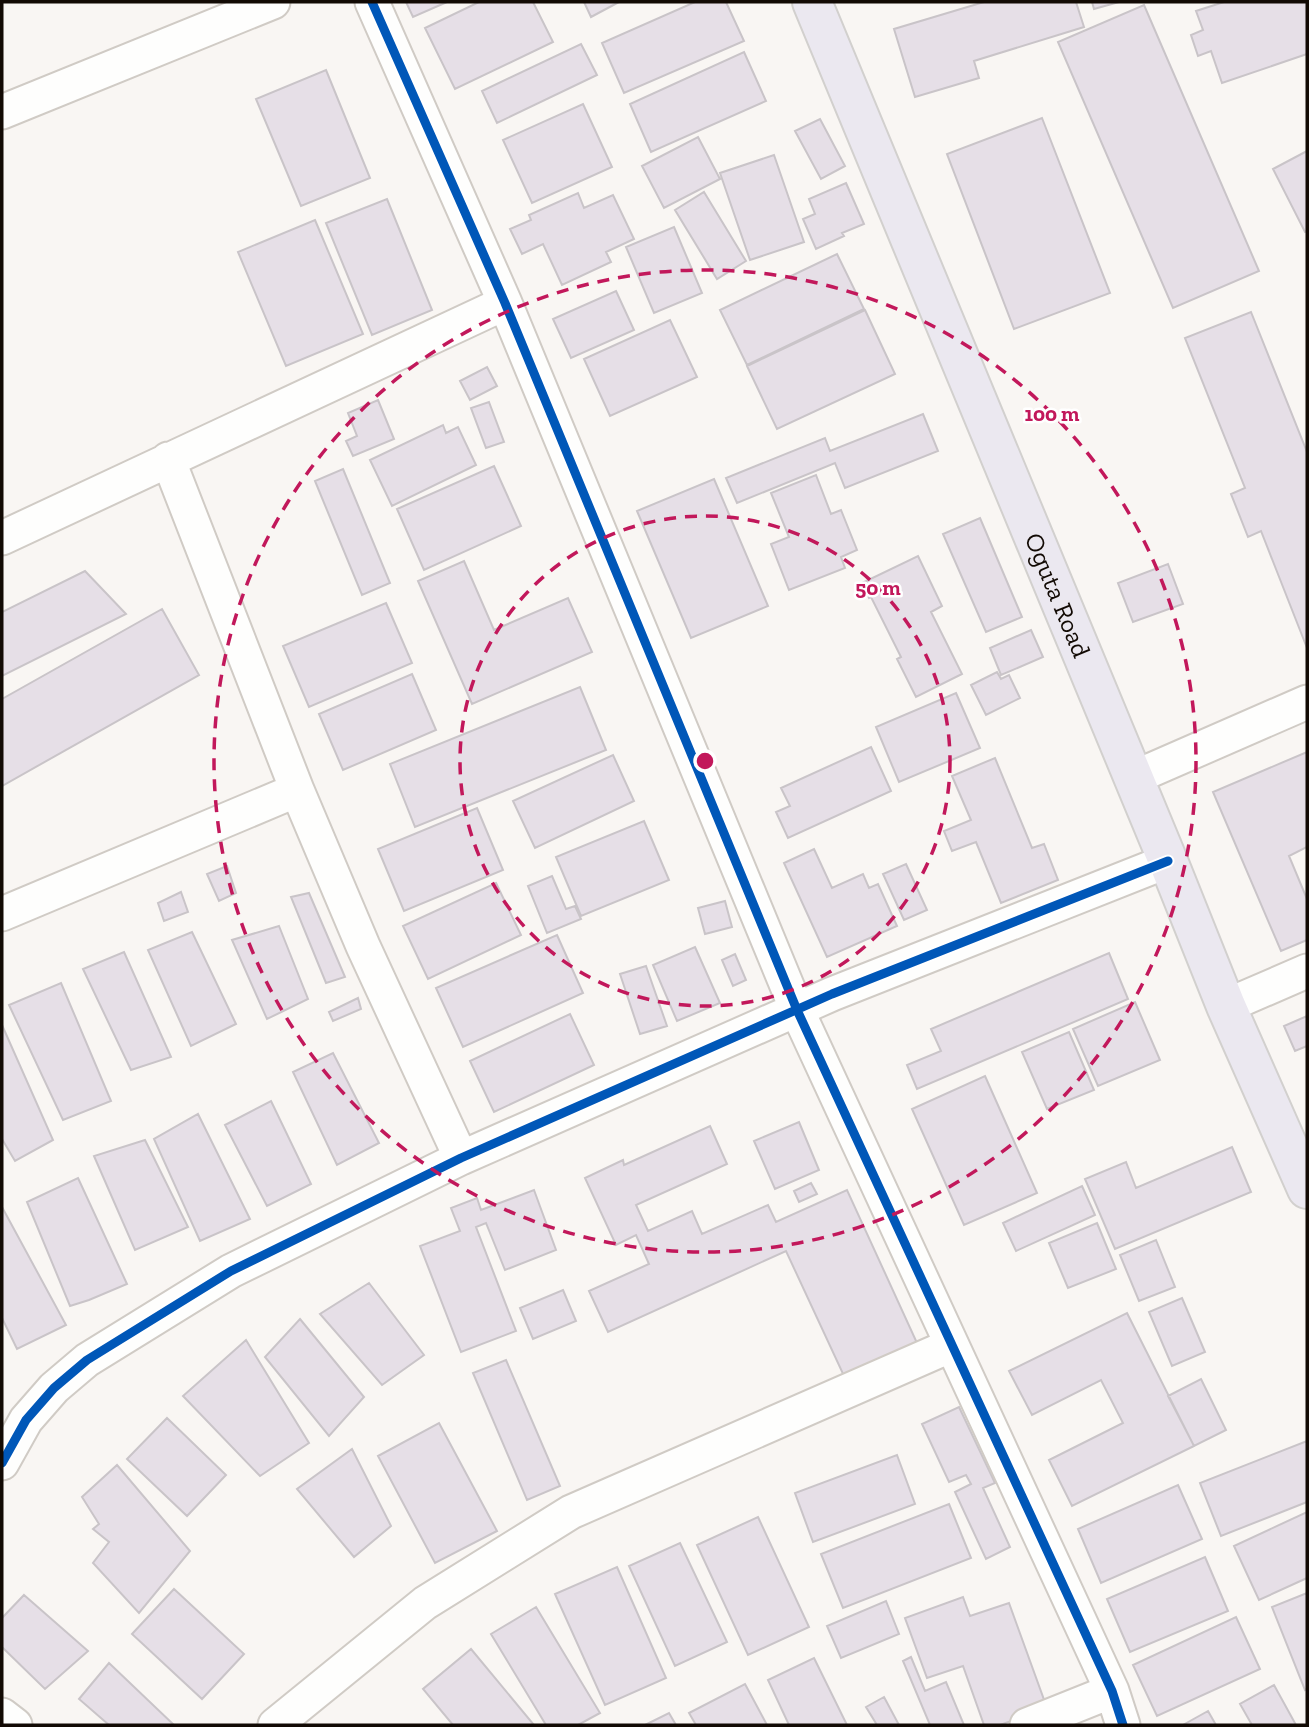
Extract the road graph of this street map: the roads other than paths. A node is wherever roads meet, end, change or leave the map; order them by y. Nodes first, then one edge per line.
1 (273, 2) edge
2 (372, 2) edge
3 (812, 2) edge
4 (2, 112) edge
5 (505, 303) junction
6 (168, 459) junction
7 (2, 538) edge
8 (1307, 702) edge
9 (1133, 778) junction
10 (297, 790) junction
11 (1168, 861) junction
12 (2, 914) edge
13 (1307, 971) edge
14 (1226, 1006) junction
15 (797, 1010) junction
16 (461, 1158) junction
17 (1307, 1189) edge
18 (952, 1345) junction
19 (2, 1463) edge
20 (1112, 1691) junction
21 (2, 1715) edge
22 (15, 1725) edge
23 (275, 1725) edge
24 (1027, 1725) edge
25 (1123, 1725) edge

1 - 4 street
2 - 5 street
3 - 9 main road, Oguta Road
5 - 6 street
5 - 15 street
6 - 7 street
6 - 10 street
8 - 9 street
9 - 11 main road, Oguta Road
10 - 12 street
10 - 16 street
11 - 14 main road, Oguta Road
11 - 15 street
13 - 14 street
14 - 17 main road, Oguta Road
15 - 16 street
15 - 18 street
16 - 19 street
18 - 20 street
18 - 23 street
20 - 24 street
20 - 25 street
21 - 22 street

